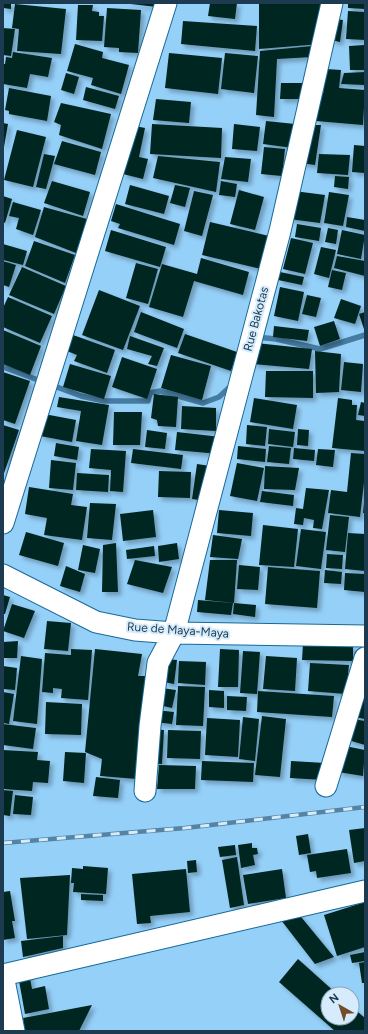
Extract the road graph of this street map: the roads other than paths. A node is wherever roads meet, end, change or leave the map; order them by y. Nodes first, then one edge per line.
1 (166, 3) edge
2 (332, 3) edge
3 (3, 523) edge
4 (3, 575) edge
5 (174, 633) junction
6 (365, 636) edge
7 (365, 658) edge
8 (326, 786) dead end
9 (145, 792) dead end
10 (365, 891) edge
11 (3, 975) edge
12 (14, 1031) edge

1 - 3 street
2 - 5 street, Rue Bakotas
4 - 5 street, Rue de Maya-Maya
5 - 6 street, Rue de Maya-Maya
5 - 9 street, Rue Bakotas
7 - 8 street
10 - 11 street
11 - 12 street

